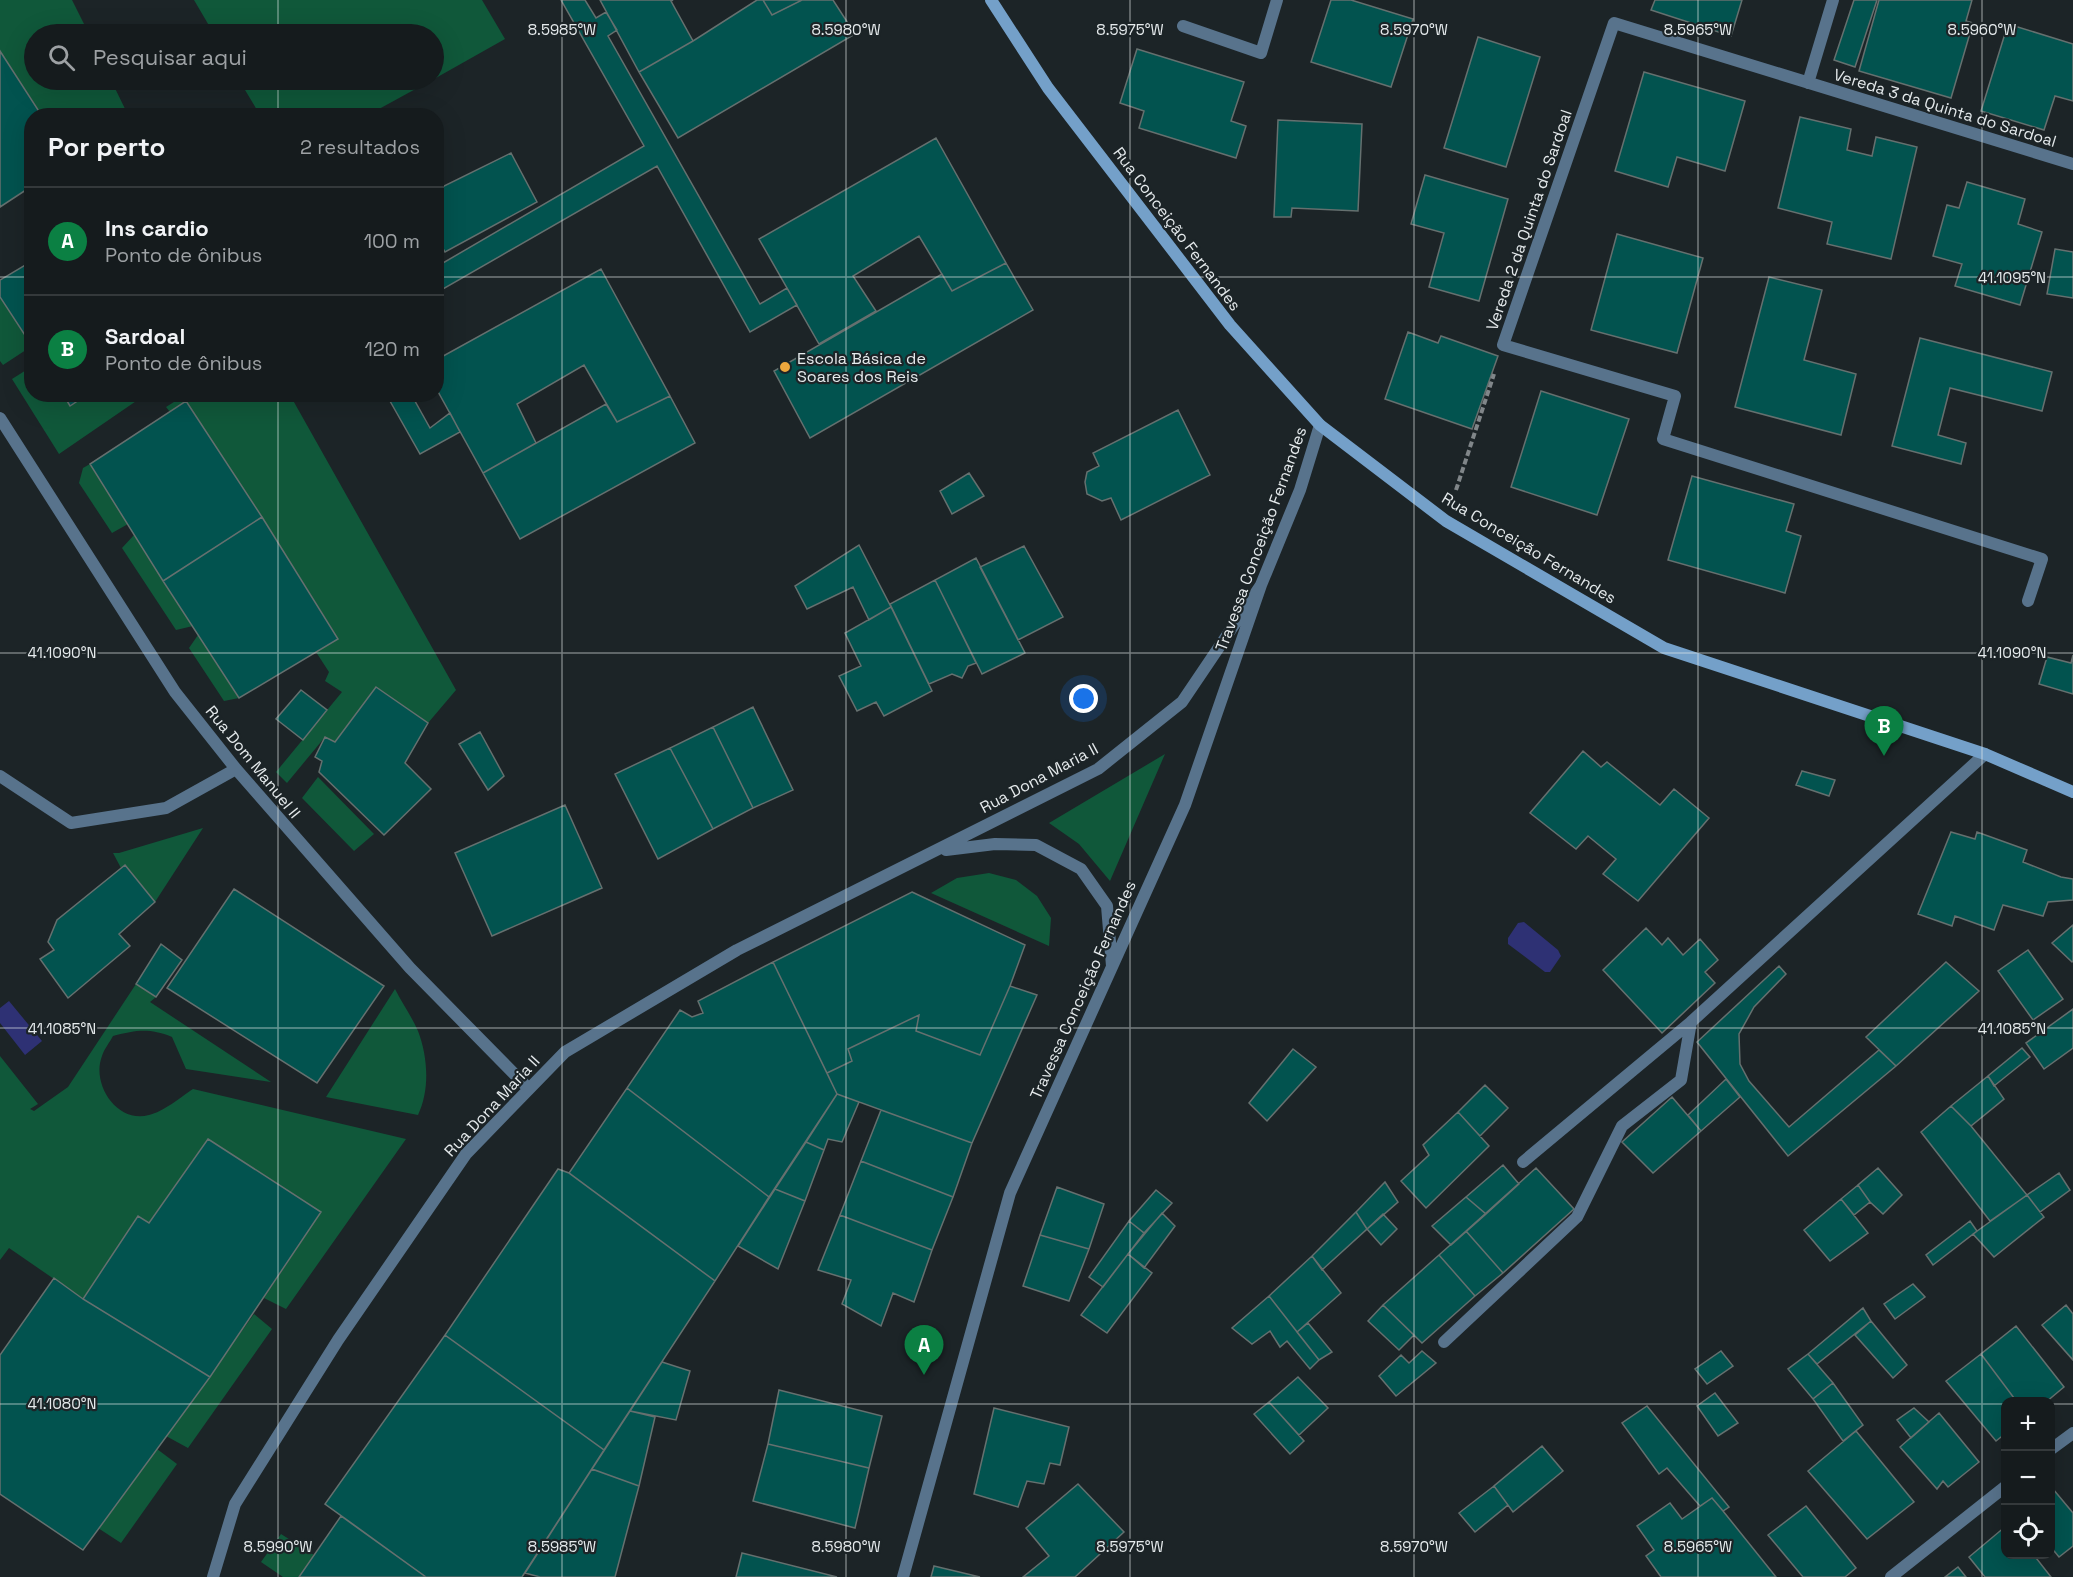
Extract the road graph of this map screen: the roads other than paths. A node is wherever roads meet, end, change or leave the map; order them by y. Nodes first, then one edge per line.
1 (991, 0) edge
2 (1277, 0) edge
3 (1833, 0) edge
4 (1184, 26) dead end
5 (1808, 83) junction
6 (2073, 164) edge
7 (0, 418) edge
8 (1320, 425) junction
9 (1261, 585) junction
10 (2028, 601) dead end
11 (1985, 753) junction
12 (236, 769) junction
13 (0, 776) edge
14 (2073, 792) edge
15 (937, 851) junction
16 (1112, 967) junction
17 (1691, 1022) junction
18 (529, 1089) junction
19 (1522, 1162) dead end
20 (1444, 1342) dead end
21 (2073, 1433) edge
22 (2055, 1446) edge
23 (2001, 1490) edge
24 (213, 1577) edge
25 (903, 1577) edge
26 (1891, 1577) edge

1 - 8 main road, Rua Conceição Fernandes
2 - 4 street
3 - 5 street
5 - 6 street, Vereda 3 da Quinta do Sardoal
5 - 10 street, Vereda 2 da Quinta do Sardoal
7 - 12 street, Rua Dom Manuel II
8 - 9 street, Travessa Conceição Fernandes
8 - 11 main road, Rua Conceição Fernandes
9 - 15 street, Rua Dona Maria II
9 - 16 street, Travessa Conceição Fernandes
11 - 14 main road, Rua Conceição Fernandes
11 - 17 street
12 - 13 street
12 - 18 street, Rua Dom Manuel II
15 - 16 street, Rua Dona Maria II
15 - 18 street, Rua Dona Maria II
16 - 25 street, Travessa Conceição Fernandes
17 - 19 street
17 - 20 street
18 - 24 street, Rua Dona Maria II
21 - 22 street
23 - 26 street

